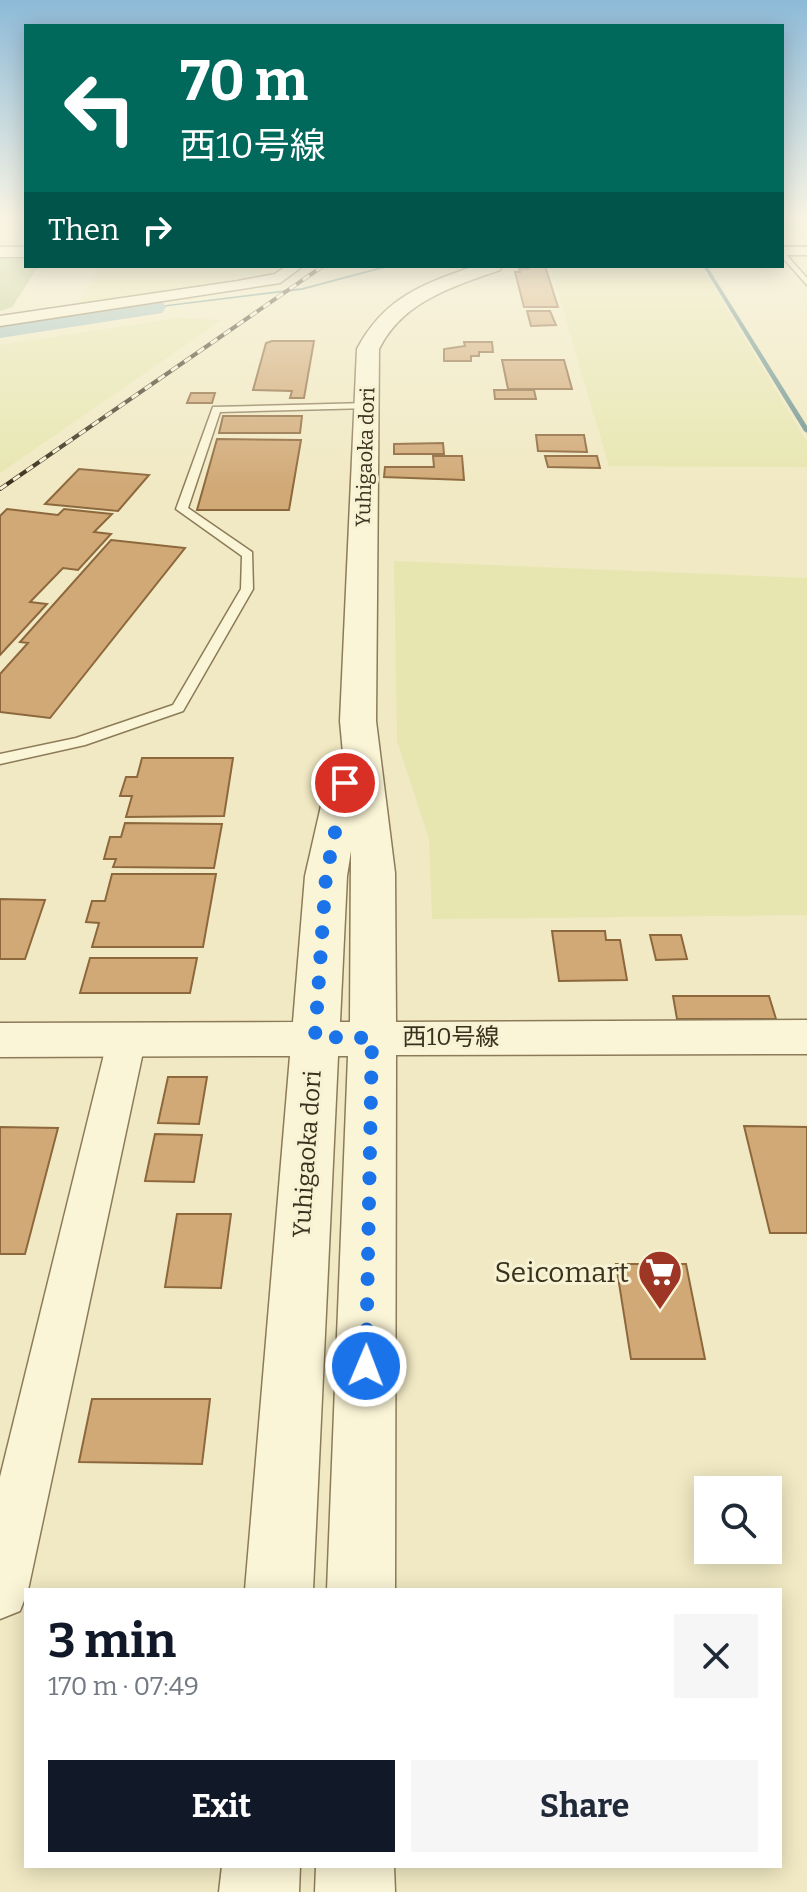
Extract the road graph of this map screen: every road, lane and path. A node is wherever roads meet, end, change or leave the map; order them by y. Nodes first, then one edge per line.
1 (80, 309) edge
2 (398, 309) edge
3 (0, 321) edge
4 (367, 406) junction
5 (358, 721) junction
6 (0, 759) edge
7 (315, 1037) junction
8 (807, 1037) edge
9 (127, 1038) junction
10 (372, 1038) junction
11 (0, 1040) edge
12 (279, 1588) edge
13 (361, 1588) edge
14 (0, 1591) edge
15 (261, 1868) edge
16 (355, 1868) edge
17 (259, 1892) edge
18 (355, 1892) edge

1 - 3 street
2 - 4 street, Yuhigaoka dori
4 - 5 street, Yuhigaoka dori
4 - 6 lane
5 - 7 street, Yuhigaoka dori
5 - 10 street, Yuhigaoka dori
7 - 9 street, 西10号線
7 - 10 street, 西10号線
7 - 12 street, Yuhigaoka dori
8 - 10 street, 西10号線
9 - 11 street, 西10号線
9 - 14 street
10 - 13 street, Yuhigaoka dori
15 - 17 street
16 - 18 street

